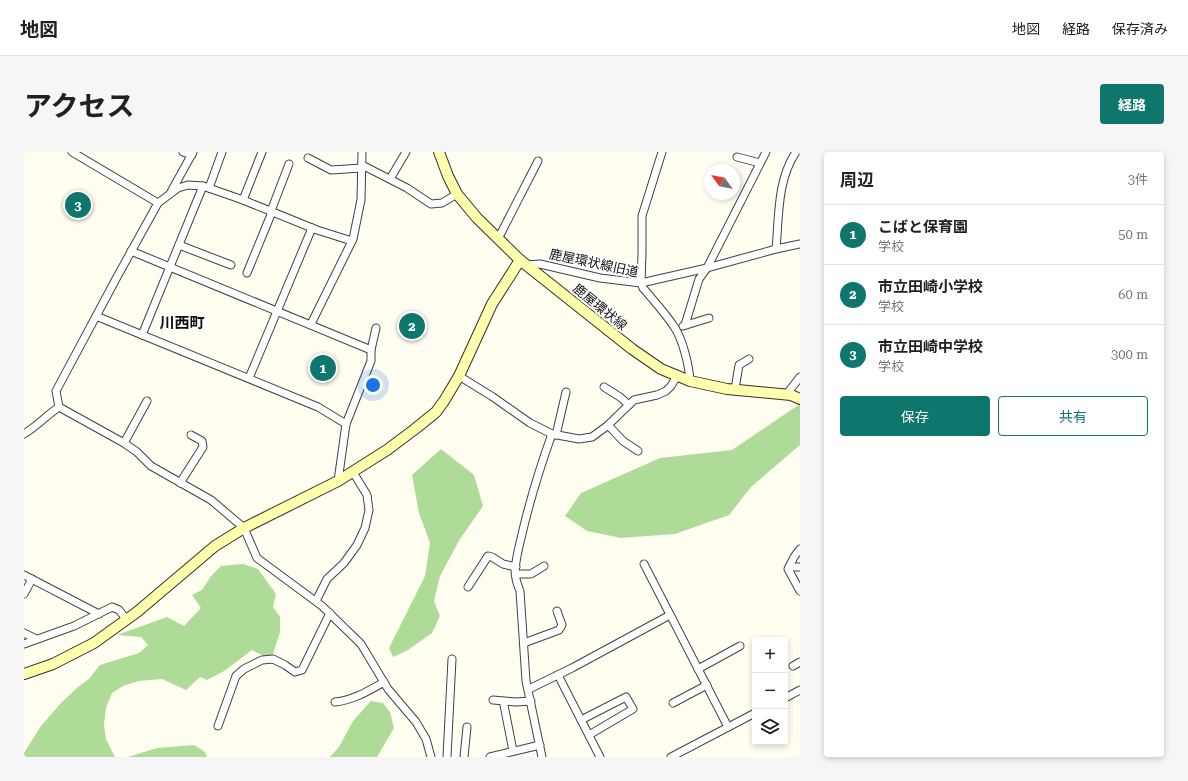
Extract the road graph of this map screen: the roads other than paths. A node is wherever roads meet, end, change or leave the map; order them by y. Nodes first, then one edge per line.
1 (72, 152) edge
2 (183, 152) edge
3 (222, 152) edge
4 (262, 152) edge
5 (362, 152) edge
6 (406, 152) edge
7 (439, 152) edge
8 (662, 152) edge
9 (766, 152) edge
10 (796, 152) edge
11 (192, 154) edge
12 (737, 157) dead end
13 (308, 158) dead end
14 (538, 161) dead end
15 (760, 163) junction
16 (362, 166) junction
17 (286, 167) dead end
18 (390, 180) junction
19 (206, 187) junction
20 (170, 193) junction
21 (457, 194) junction
22 (243, 200) junction
23 (158, 203) junction
24 (271, 212) junction
25 (312, 228) junction
26 (498, 238) junction
27 (352, 241) junction
28 (800, 244) edge
29 (179, 245) junction
30 (776, 250) junction
31 (131, 251) junction
32 (523, 263) junction
33 (231, 265) dead end
34 (170, 267) junction
35 (708, 268) junction
36 (247, 273) dead end
37 (641, 283) junction
38 (277, 310) junction
39 (96, 316) junction
40 (709, 318) dead end
41 (311, 324) junction
42 (685, 325) junction
43 (376, 328) dead end
44 (676, 331) junction
45 (142, 335) junction
46 (371, 350) junction
47 (748, 359) dead end
48 (459, 376) junction
49 (677, 376) junction
50 (249, 378) junction
51 (799, 380) edge
52 (690, 382) junction
53 (604, 387) dead end
54 (735, 389) junction
55 (566, 392) dead end
56 (786, 395) junction
57 (800, 399) edge
58 (147, 401) dead end
59 (629, 405) junction
60 (59, 406) junction
61 (346, 424) junction
62 (608, 425) junction
63 (24, 434) edge
64 (191, 435) dead end
65 (554, 435) junction
66 (124, 443) junction
67 (638, 451) dead end
68 (352, 472) junction
69 (338, 481) junction
70 (180, 482) junction
71 (244, 528) junction
72 (800, 549) edge
73 (644, 564) dead end
74 (544, 566) dead end
75 (789, 567) junction
76 (800, 567) edge
77 (516, 570) junction
78 (24, 575) edge
79 (32, 580) junction
80 (468, 587) dead end
81 (800, 591) edge
82 (24, 594) edge
83 (316, 601) junction
84 (557, 611) dead end
85 (330, 613) junction
86 (99, 614) junction
87 (670, 615) junction
88 (127, 620) junction
89 (24, 633) edge
90 (36, 639) junction
91 (524, 643) junction
92 (24, 644) edge
93 (740, 646) dead end
94 (452, 659) dead end
95 (800, 662) edge
96 (793, 666) dead end
97 (698, 669) junction
98 (24, 674) edge
99 (558, 675) junction
100 (384, 682) junction
101 (706, 685) junction
102 (529, 689) junction
103 (800, 690) edge
104 (788, 696) edge
105 (493, 700) dead end
106 (531, 701) junction
107 (335, 702) dead end
108 (672, 703) dead end
109 (504, 705) dead end
110 (752, 715) edge
111 (581, 720) junction
112 (218, 726) dead end
113 (467, 727) dead end
114 (728, 727) junction
115 (589, 735) junction
116 (540, 745) junction
117 (513, 752) junction
118 (431, 757) edge
119 (447, 757) edge
120 (464, 757) edge
121 (490, 757) edge
122 (542, 757) edge
123 (600, 757) edge
124 (671, 757) edge

1 - 23 street
2 - 11 street
3 - 19 street
4 - 22 street
5 - 16 street
6 - 18 street
7 - 21 street, 鹿屋環状線
8 - 37 street
9 - 15 street
10 - 30 street
11 - 20 street
12 - 15 street
13 - 16 street
14 - 26 street
15 - 35 street
16 - 18 street
16 - 27 street
17 - 24 street
18 - 21 street
19 - 20 street
19 - 22 street
19 - 29 street
20 - 23 street
21 - 26 street, 鹿屋環状線
22 - 24 street
23 - 31 street
24 - 25 street
24 - 36 street
25 - 27 street
25 - 38 street
26 - 32 street, 鹿屋環状線
27 - 41 street
28 - 30 street
29 - 33 street
29 - 34 street
30 - 35 street
31 - 34 street
31 - 39 street
32 - 37 street, 鹿屋環状線旧道
32 - 48 street
32 - 49 street, 鹿屋環状線
34 - 38 street
34 - 45 street
35 - 37 street
35 - 42 street
37 - 44 street, 鹿屋環状線旧道
38 - 41 street
38 - 50 street
39 - 45 street
39 - 60 street
40 - 42 street
41 - 46 street
42 - 44 street
43 - 46 street
44 - 52 street, 鹿屋環状線旧道
45 - 50 street
46 - 61 street
47 - 54 street
48 - 65 street
48 - 68 street
49 - 52 street, 鹿屋環状線
49 - 59 street
50 - 61 street
51 - 56 street
52 - 54 street, 鹿屋環状線
53 - 59 street
54 - 56 street, 鹿屋環状線
55 - 65 street
56 - 57 street, 鹿屋環状線
58 - 66 street
59 - 62 street
60 - 63 street
60 - 66 street
61 - 69 street
62 - 65 street
62 - 67 street
64 - 70 street
65 - 77 street
66 - 70 street
68 - 69 street
68 - 83 street
69 - 71 street
70 - 71 street
71 - 83 street
71 - 88 street
72 - 75 street
73 - 87 street
74 - 77 street
75 - 76 street
75 - 81 street
77 - 80 street
77 - 91 street
78 - 79 street
79 - 82 street
79 - 86 street
83 - 85 street
84 - 91 street
85 - 100 street
85 - 112 street
86 - 88 street
86 - 90 street
87 - 97 street
87 - 99 street
88 - 98 street
89 - 90 street
90 - 92 street
91 - 102 street
93 - 97 street
94 - 119 street
95 - 96 street
97 - 101 street
99 - 102 street
99 - 111 street
100 - 107 street
100 - 118 street
101 - 108 street
101 - 114 street
102 - 106 street
103 - 104 street
105 - 106 street
106 - 116 street
109 - 117 street
110 - 114 street
111 - 115 street
111 - 115 street
113 - 120 street
114 - 124 street
115 - 123 street
116 - 117 street
116 - 122 street
117 - 121 street

